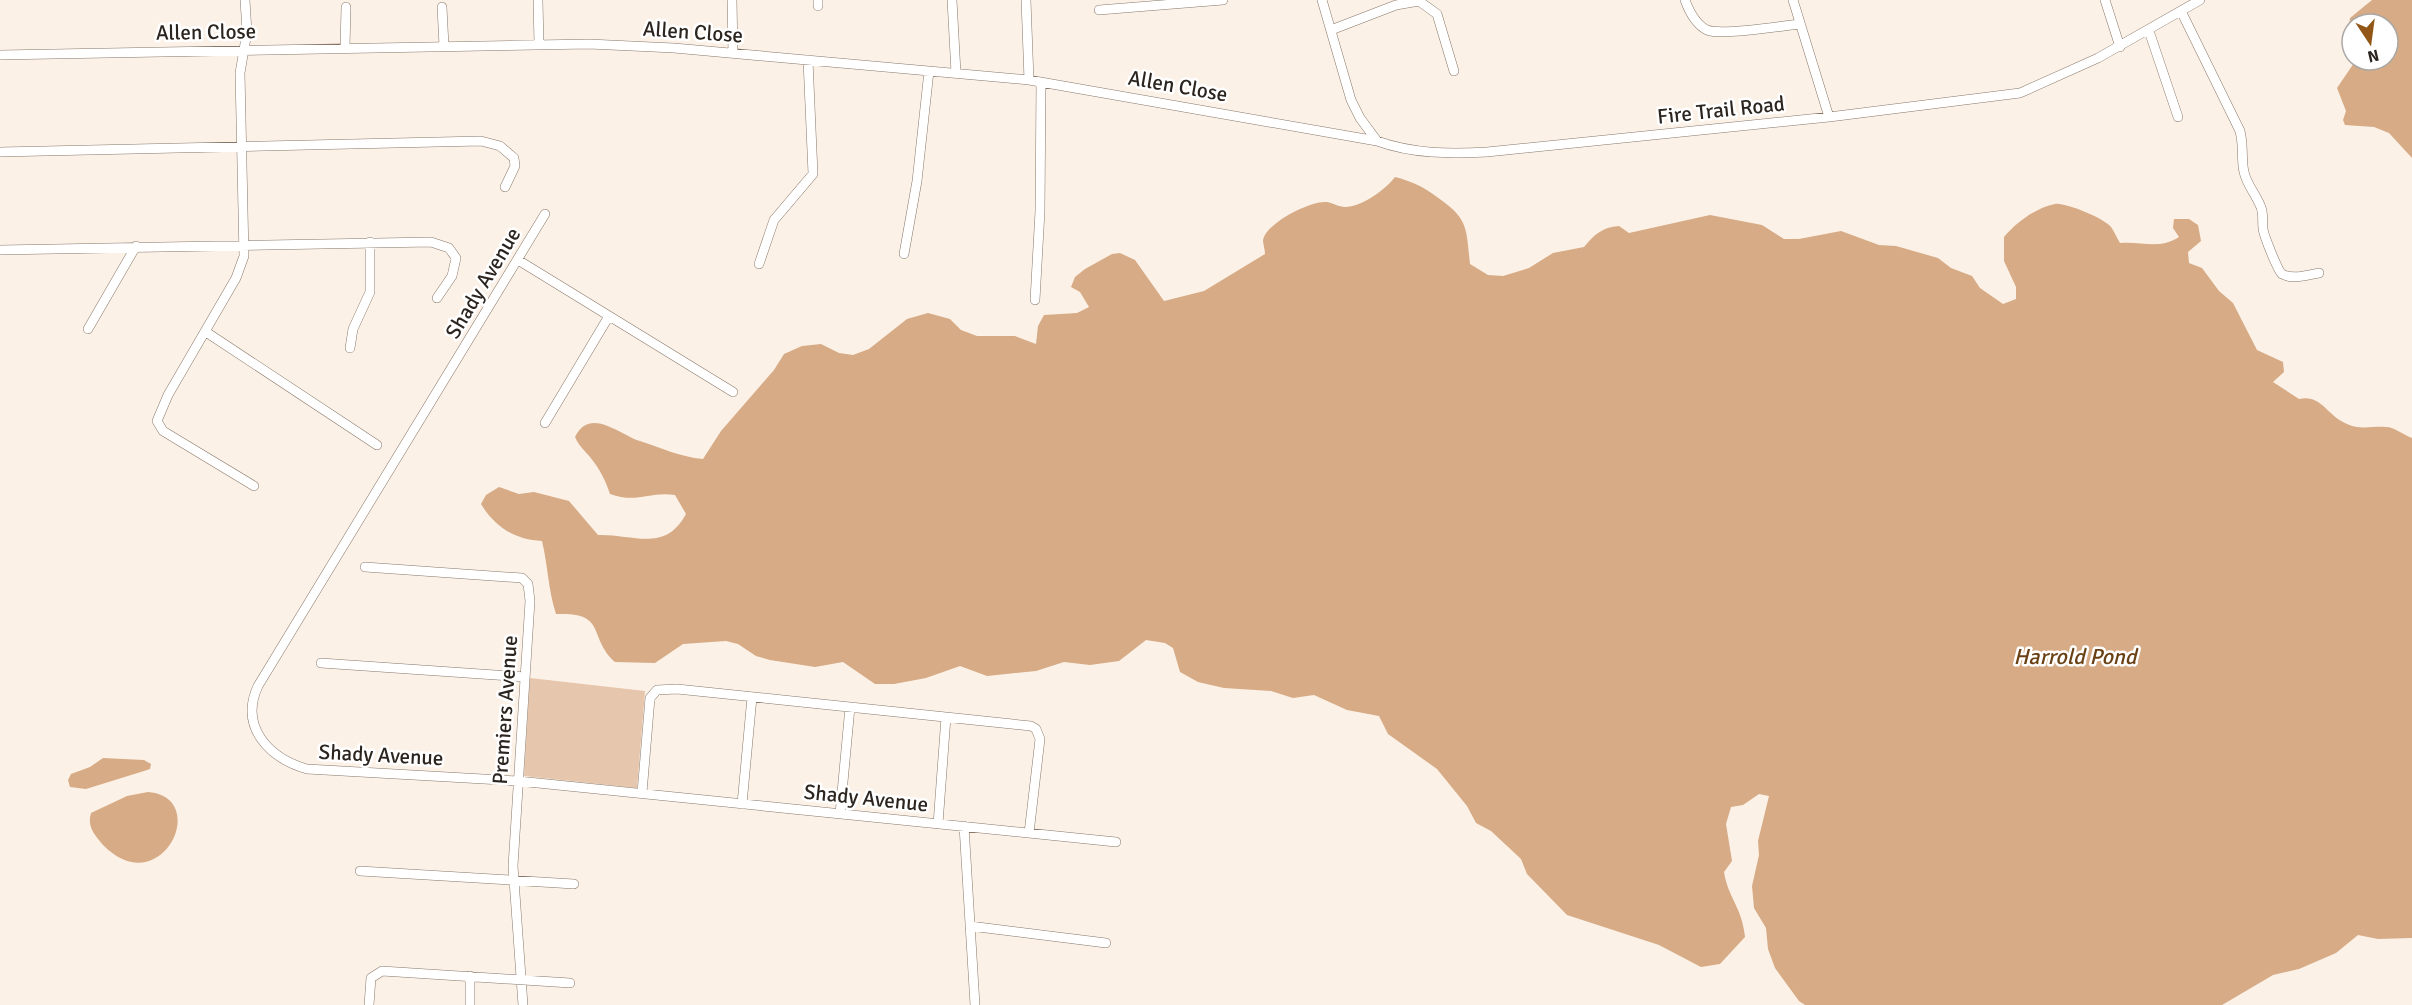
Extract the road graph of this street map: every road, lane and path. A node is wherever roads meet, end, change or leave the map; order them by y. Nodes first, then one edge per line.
1 (245, 0) edge
2 (732, 0) edge
3 (952, 0) edge
4 (1026, 0) edge
5 (1223, 0) edge
6 (1322, 0) edge
7 (1685, 0) edge
8 (1793, 0) edge
9 (2105, 0) edge
10 (538, 1) edge
11 (2196, 1) edge
12 (346, 7) dead end
13 (442, 7) dead end
14 (1099, 10) dead end
15 (2181, 11) junction
16 (1800, 24) junction
17 (1331, 30) junction
18 (2149, 31) junction
19 (538, 44) junction
20 (444, 46) junction
21 (2120, 47) junction
22 (345, 48) junction
23 (245, 49) junction
24 (733, 53) junction
25 (0, 55) edge
26 (808, 60) junction
27 (929, 71) junction
28 (1454, 71) dead end
29 (956, 73) junction
30 (1029, 80) junction
31 (1041, 82) junction
32 (1828, 117) junction
33 (2178, 117) dead end
34 (1377, 141) junction
35 (242, 146) junction
36 (0, 152) edge
37 (505, 187) dead end
38 (545, 214) dead end
39 (370, 242) junction
40 (244, 244) junction
41 (136, 246) junction
42 (0, 250) edge
43 (904, 254) dead end
44 (518, 260) junction
45 (759, 264) dead end
46 (2319, 273) dead end
47 (437, 298) dead end
48 (1035, 300) dead end
49 (609, 316) junction
50 (88, 329) dead end
51 (206, 332) junction
52 (350, 348) dead end
53 (733, 392) dead end
54 (545, 423) dead end
55 (377, 445) dead end
56 (254, 486) dead end
57 (365, 567) dead end
58 (321, 663) dead end
59 (525, 677) junction
60 (752, 697) junction
61 (850, 707) junction
62 (946, 717) junction
63 (518, 780) junction
64 (642, 793) junction
65 (742, 804) junction
66 (840, 814) junction
67 (938, 824) junction
68 (964, 826) junction
69 (1029, 833) junction
70 (1116, 842) dead end
71 (360, 872) dead end
72 (514, 881) junction
73 (574, 884) dead end
74 (970, 927) junction
75 (1106, 943) dead end
76 (470, 976) junction
77 (522, 980) junction
78 (570, 983) dead end
79 (369, 1005) edge
80 (470, 1005) edge
81 (523, 1005) edge
82 (975, 1005) edge

1 - 23 street
2 - 24 street
3 - 29 street
4 - 30 street
5 - 14 street
6 - 17 street
7 - 16 street
8 - 16 street
9 - 21 street
10 - 19 street
11 - 15 street, Fire Trail Road
12 - 22 street
13 - 20 street
15 - 18 street, Fire Trail Road
15 - 46 street
16 - 32 street
17 - 28 street
17 - 34 street
18 - 21 street, Fire Trail Road
18 - 33 street
19 - 20 street, Allen Close
19 - 24 street, Allen Close
20 - 22 street, Allen Close
21 - 32 street, Fire Trail Road
22 - 23 street, Allen Close
23 - 25 street, Allen Close
23 - 35 street
24 - 26 street, Allen Close
26 - 27 street, Allen Close
26 - 45 street
27 - 29 street, Allen Close
27 - 43 street
29 - 30 street, Allen Close
30 - 31 street, Allen Close
31 - 34 street, Allen Close
31 - 48 street
32 - 34 street, Fire Trail Road
35 - 36 street
35 - 37 street
35 - 40 street
38 - 44 street, Shady Avenue
39 - 40 street
39 - 47 street
39 - 52 street
40 - 41 street
40 - 51 street
41 - 42 street
41 - 50 street
44 - 49 street
44 - 63 street, Shady Avenue
49 - 53 street
49 - 54 street
51 - 55 street
51 - 56 street
57 - 59 street, Premiers Avenue
58 - 59 street
59 - 63 street, Premiers Avenue
60 - 61 street
60 - 64 street
60 - 65 street
61 - 62 street
61 - 66 street
62 - 67 street
62 - 69 street
63 - 64 street, Shady Avenue
63 - 72 street, Premiers Avenue
64 - 65 street, Shady Avenue
65 - 66 street, Shady Avenue
66 - 67 street, Shady Avenue
67 - 68 street, Shady Avenue
68 - 69 street, Shady Avenue
68 - 74 street
69 - 70 street, Shady Avenue
71 - 72 street
72 - 73 street
72 - 77 street, Premiers Avenue
74 - 75 street
74 - 82 street
76 - 77 street
76 - 79 street
76 - 80 street
77 - 78 street
77 - 81 street, Premiers Avenue

